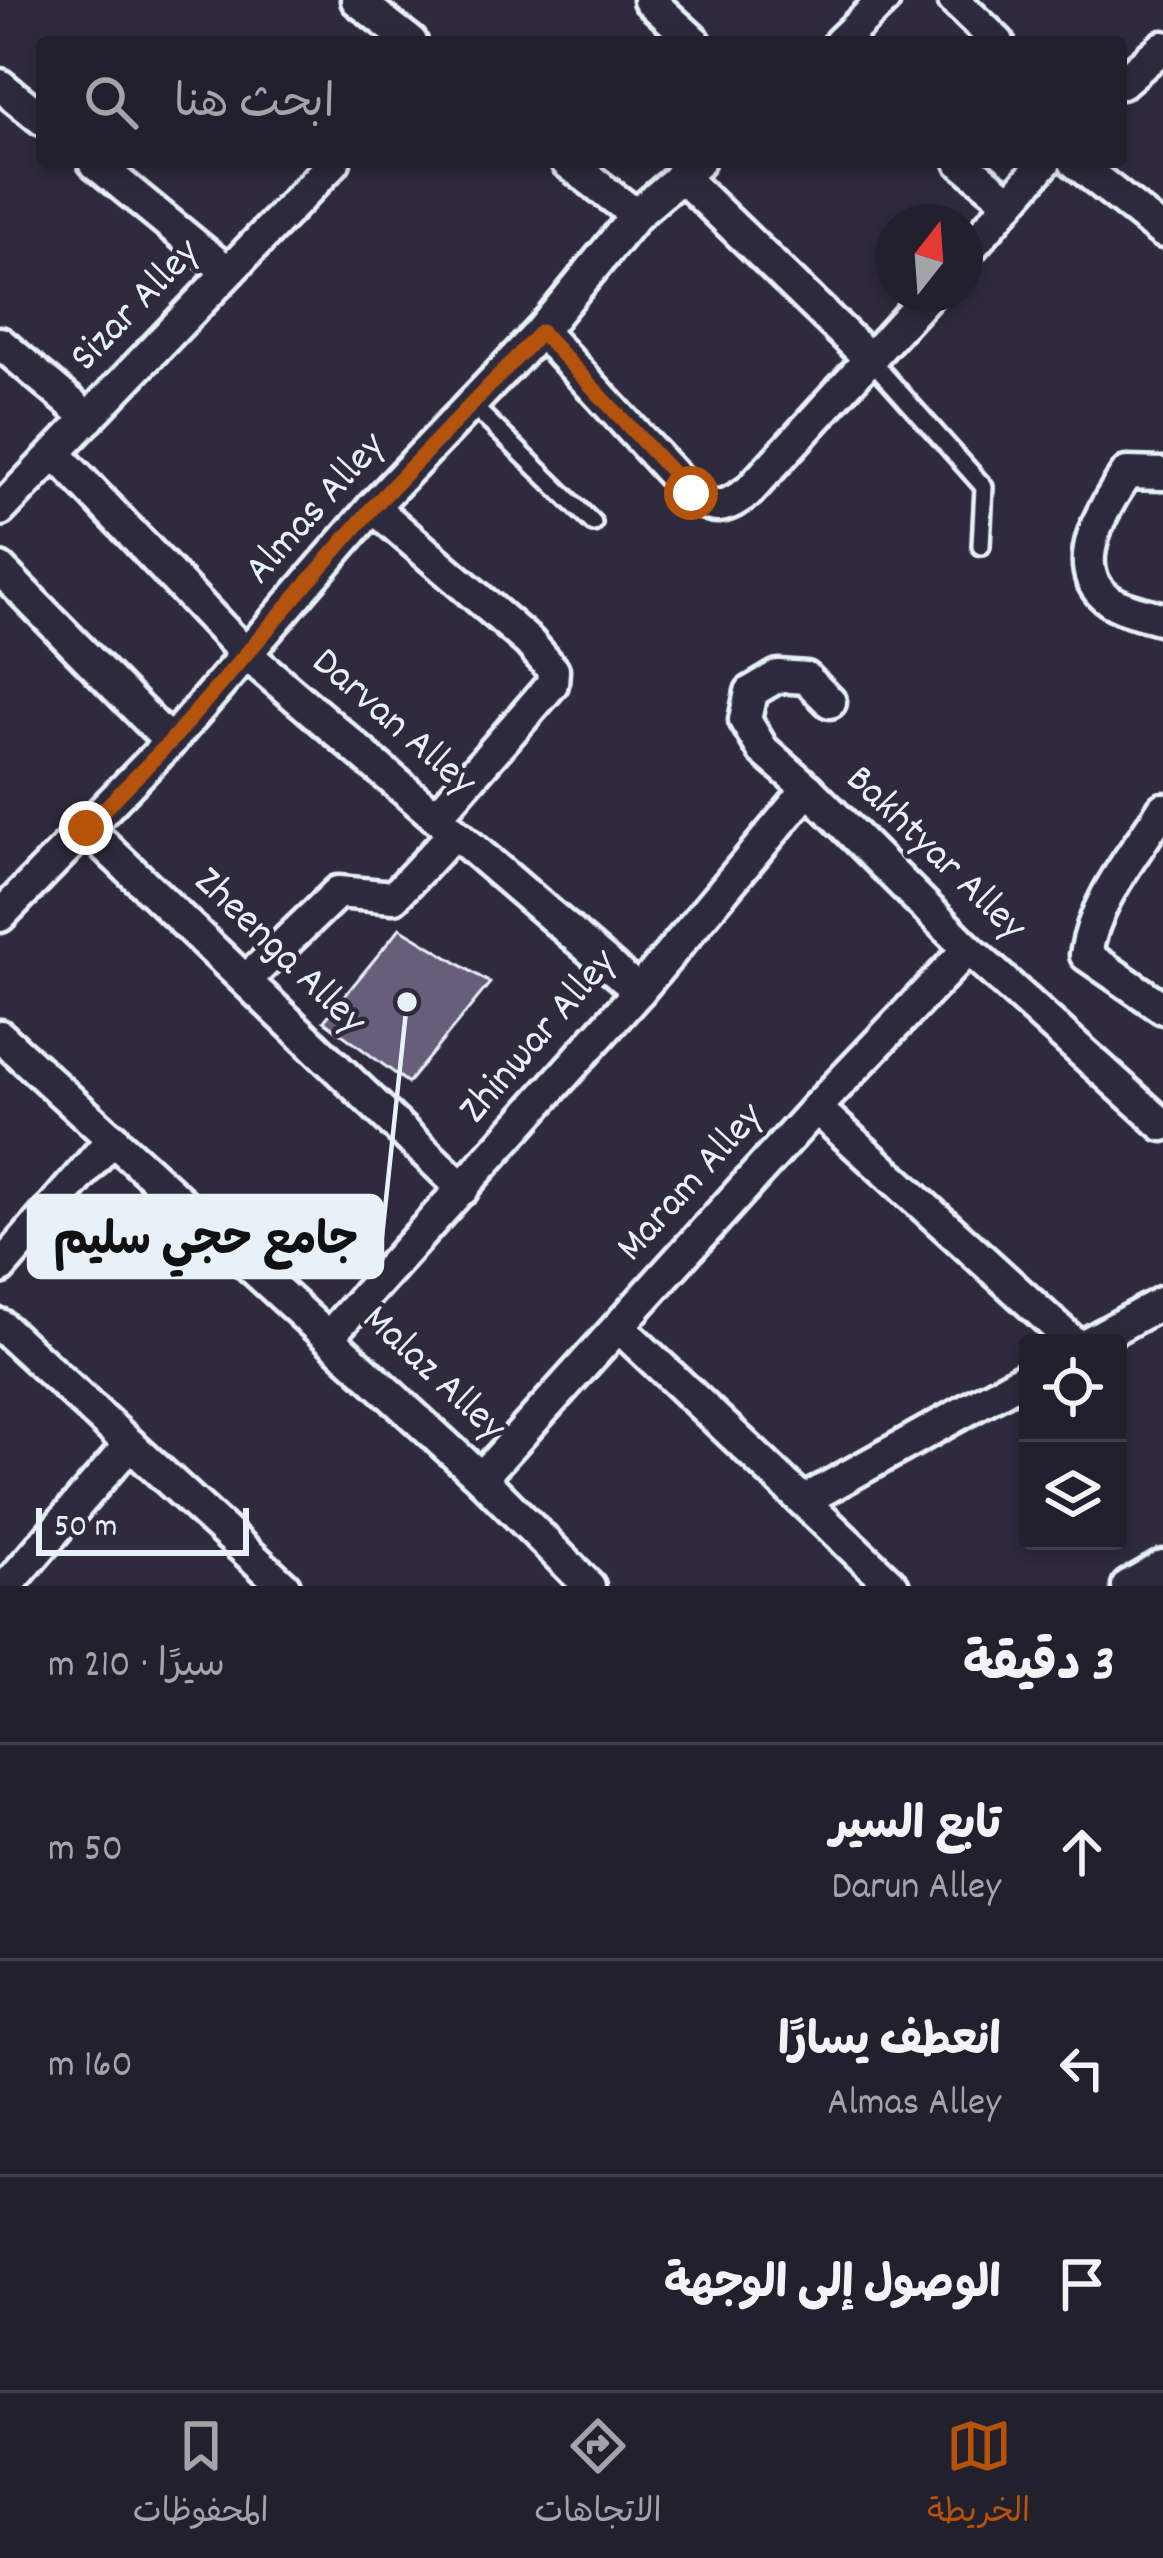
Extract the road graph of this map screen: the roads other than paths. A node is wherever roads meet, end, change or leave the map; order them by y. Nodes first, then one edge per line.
1 (357, 0) edge
2 (649, 0) edge
3 (884, 0) edge
4 (954, 0) edge
5 (403, 36) edge
6 (688, 36) edge
7 (846, 36) edge
8 (992, 36) edge
9 (1163, 47) edge
10 (1127, 78) edge
11 (0, 85) edge
12 (36, 114) edge
13 (101, 168) edge
14 (328, 168) edge
15 (575, 168) edge
16 (689, 168) edge
17 (968, 168) edge
18 (1040, 168) edge
19 (1083, 168) edge
20 (1010, 202) junction
21 (636, 215) junction
22 (1163, 232) edge
23 (983, 233) edge
24 (228, 272) junction
25 (913, 312) edge
26 (541, 332) junction
27 (0, 343) edge
28 (871, 360) junction
29 (471, 404) junction
30 (88, 418) junction
31 (55, 453) junction
32 (1163, 474) edge
33 (373, 507) junction
34 (0, 510) edge
35 (593, 523) dead end
36 (980, 546) dead end
37 (0, 569) edge
38 (1163, 619) edge
39 (245, 652) junction
40 (830, 702) dead end
41 (170, 742) junction
42 (808, 789) junction
43 (1163, 809) edge
44 (445, 825) junction
45 (86, 828) junction
46 (0, 916) edge
47 (968, 949) junction
48 (246, 980) junction
49 (639, 991) junction
50 (1163, 1009) edge
51 (0, 1036) edge
52 (816, 1108) junction
53 (1163, 1125) edge
54 (113, 1138) junction
55 (463, 1189) junction
56 (0, 1268) edge
57 (1163, 1302) edge
58 (0, 1325) edge
59 (620, 1328) junction
60 (1064, 1334) edge
61 (1104, 1334) edge
62 (329, 1336) junction
63 (1019, 1381) edge
64 (130, 1444) junction
65 (481, 1478) junction
66 (805, 1500) junction
67 (1163, 1566) edge
68 (7, 1586) edge
69 (284, 1586) edge
70 (589, 1586) edge
71 (893, 1586) edge
72 (1128, 1586) edge

1 - 5 street
2 - 6 street
3 - 7 street
4 - 8 street
9 - 10 street
11 - 12 street
13 - 24 street
14 - 24 street, Sizar Alley
15 - 21 street
16 - 21 street, Almas Alley
16 - 28 street
17 - 20 street
18 - 20 street
19 - 22 street
20 - 23 street
21 - 26 street, Almas Alley
24 - 30 street, Sizar Alley
25 - 28 street
26 - 28 street
26 - 29 street, Almas Alley
27 - 30 street
28 - 36 lane
29 - 33 street, Almas Alley
29 - 35 lane
30 - 31 street, Sizar Alley
31 - 34 street, Sizar Alley
31 - 39 street, Darvan Alley
32 - 38 street
33 - 39 street, Almas Alley
33 - 44 street
37 - 41 street
39 - 41 street, Almas Alley
39 - 44 street, Darvan Alley
40 - 42 street, Bakhtyar Alley
41 - 45 street, Almas Alley
42 - 47 street, Bakhtyar Alley
42 - 49 street, Zhinwar Alley
43 - 50 street
44 - 48 street
44 - 49 street, Darvan Alley
45 - 46 street, Almas Alley
45 - 48 street, Zheenga Alley
47 - 52 street, Maram Alley
47 - 53 street, Bakhtyar Alley
48 - 55 street, Zheenga Alley
49 - 55 street, Zhinwar Alley
51 - 54 street, Malaz Alley
52 - 59 street, Maram Alley
52 - 60 street
54 - 56 street
54 - 62 street, Malaz Alley
55 - 62 street, Zhinwar Alley
57 - 61 street
58 - 64 street
59 - 65 street, Maram Alley
59 - 66 street
62 - 65 street, Malaz Alley
63 - 66 street
64 - 68 street
64 - 69 street
65 - 70 street, Malaz Alley
66 - 71 street
67 - 72 street

